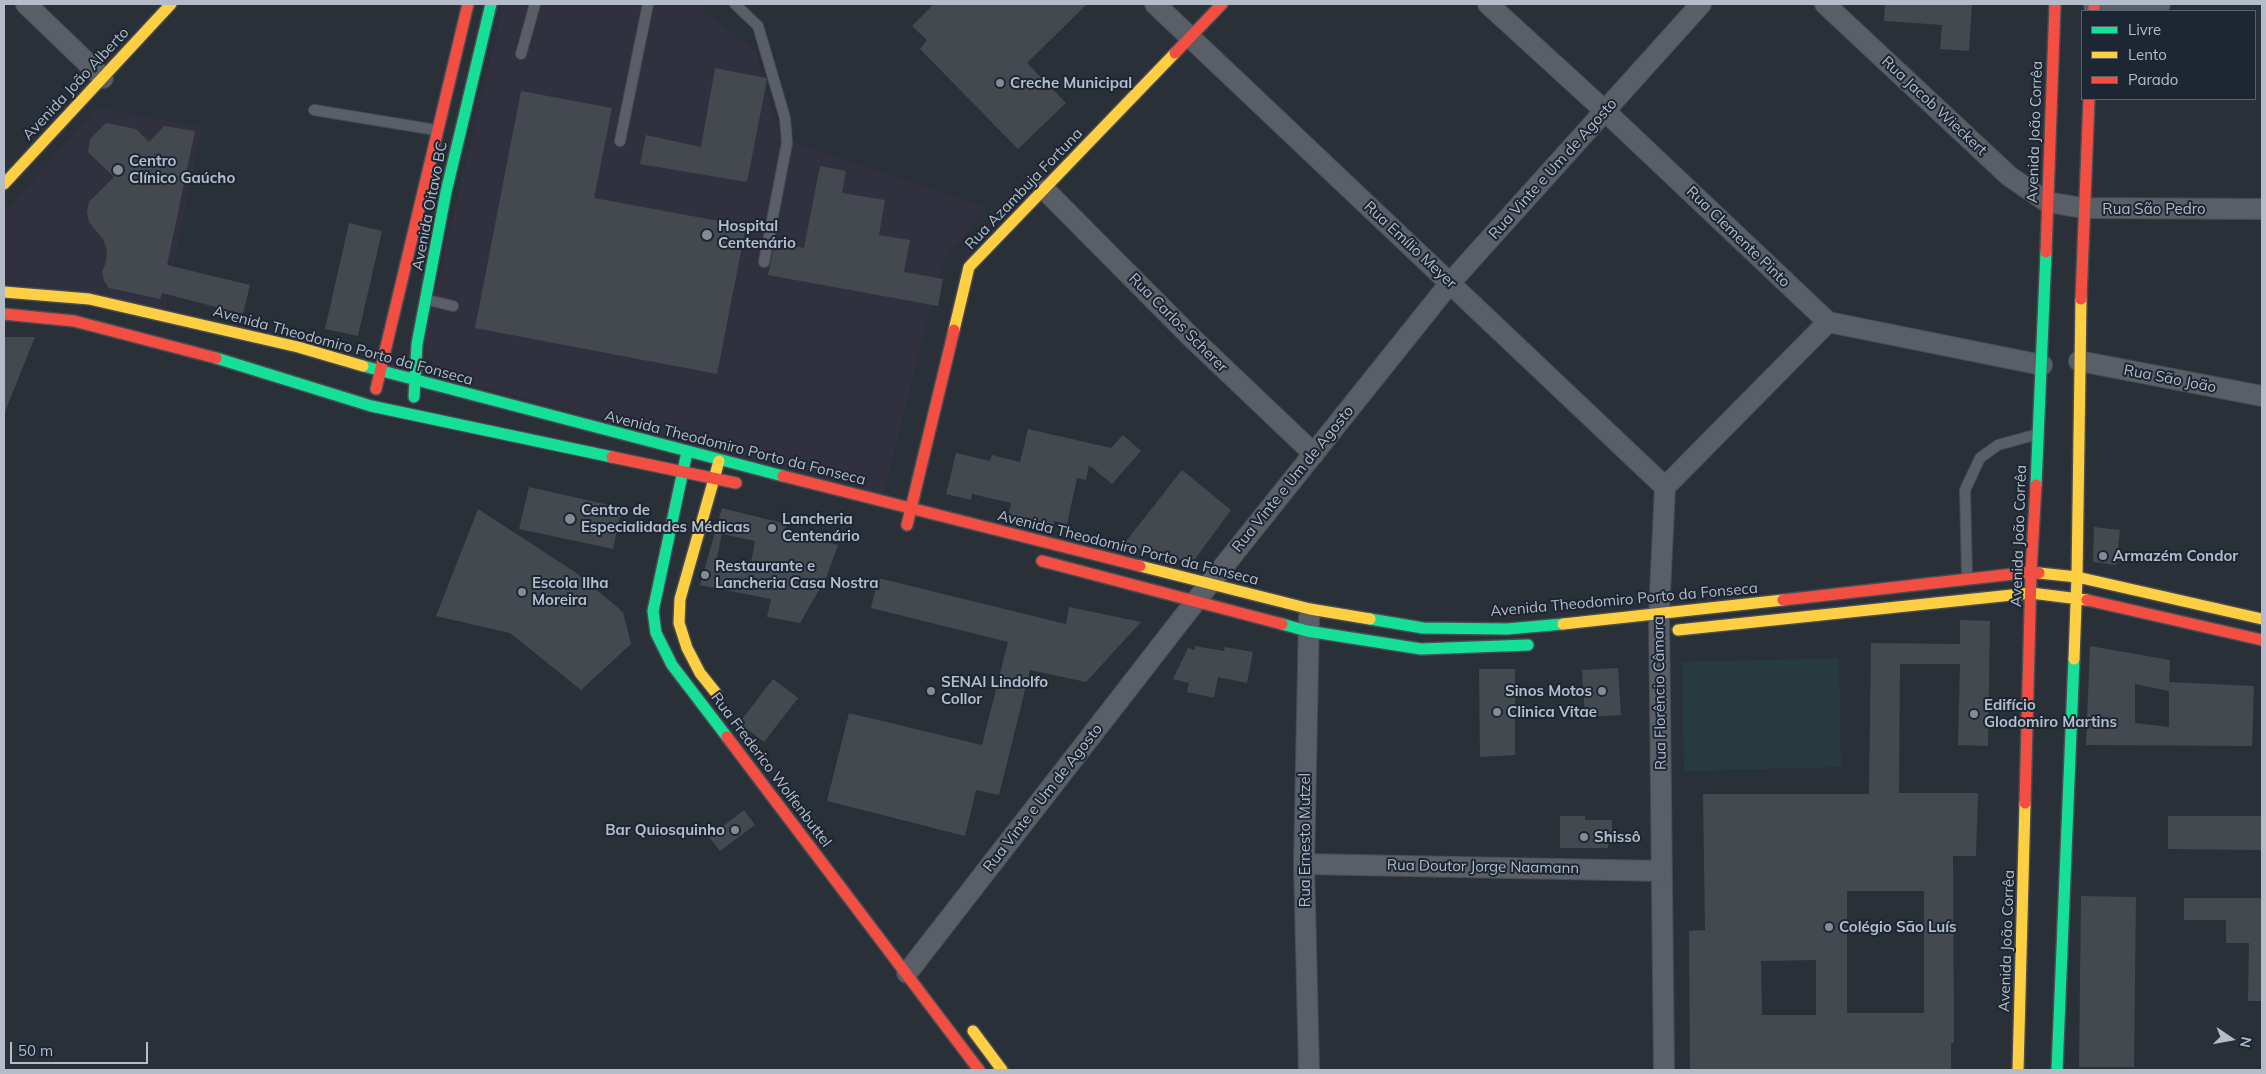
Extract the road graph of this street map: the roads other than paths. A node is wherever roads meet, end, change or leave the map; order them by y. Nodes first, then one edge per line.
1 (26, 4) edge
2 (171, 4) edge
3 (468, 4) edge
4 (491, 4) edge
5 (536, 4) edge
6 (648, 4) edge
7 (736, 4) edge
8 (1155, 4) edge
9 (1222, 4) edge
10 (1488, 4) edge
11 (1701, 4) edge
12 (1825, 4) edge
13 (2055, 4) edge
14 (2160, 4) edge
15 (2094, 7) edge
16 (1190, 37) junction
17 (521, 54) dead end
18 (103, 78) junction
19 (2089, 100) edge
20 (314, 110) dead end
21 (1605, 111) junction
22 (437, 131) junction
23 (459, 134) junction
24 (620, 141) dead end
25 (4, 184) edge
26 (1045, 190) junction
27 (2047, 202) junction
28 (2262, 209) edge
29 (2073, 210) junction
30 (764, 262) dead end
31 (1450, 283) junction
32 (4, 292) edge
33 (427, 300) junction
34 (453, 306) dead end
35 (81, 310) junction
36 (4, 314) edge
37 (1828, 322) junction
38 (154, 327) junction
39 (2068, 329) dead end
40 (222, 344) junction
41 (2079, 361) junction
42 (2042, 365) junction
43 (380, 371) junction
44 (415, 380) junction
45 (2262, 396) edge
46 (372, 406) junction
47 (413, 416) junction
48 (547, 429) junction
49 (2038, 434) junction
50 (687, 451) junction
51 (1314, 454) junction
52 (719, 459) junction
53 (682, 471) junction
54 (714, 477) junction
55 (743, 485) dead end
56 (1665, 486) junction
57 (910, 508) junction
58 (906, 526) dead end
59 (1084, 552) junction
60 (1031, 558) dead end
61 (1079, 571) junction
62 (2031, 572) junction
63 (2077, 577) junction
64 (1967, 579) junction
65 (1210, 584) junction
66 (1877, 589) junction
67 (2031, 593) junction
68 (2076, 597) junction
69 (1196, 602) junction
70 (1310, 609) junction
71 (1880, 609) junction
72 (2262, 619) edge
73 (1657, 626) junction
74 (1508, 628) junction
75 (1307, 632) junction
76 (2262, 640) edge
77 (1538, 644) dead end
78 (1509, 647) junction
79 (723, 703) dead end
80 (1304, 864) junction
81 (1662, 871) junction
82 (915, 961) junction
83 (969, 1025) dead end
84 (979, 1070) edge
85 (1002, 1070) edge
86 (1308, 1070) edge
87 (1664, 1070) edge
88 (2018, 1070) edge
89 (2057, 1070) edge

1 - 18 street
2 - 18 main road, Avenida João Alberto
3 - 22 main road, Avenida Oitavo BC
4 - 23 main road, Avenida Oitavo BC
5 - 17 lane
6 - 24 lane
7 - 30 lane
8 - 16 street, Rua Emílio Meyer
9 - 16 main road, Rua Azambuja Fortuna
10 - 21 street, Rua Clemente Pinto
11 - 21 street, Rua Vinte e Um de Agosto
12 - 27 street, Rua Jacob Wieckert
13 - 27 main road, Avenida João Corrêa
14 - 15 street
16 - 26 main road, Rua Azambuja Fortuna
16 - 31 street, Rua Emílio Meyer
18 - 25 main road, Avenida João Alberto
19 - 29 main road
20 - 22 lane
21 - 31 street, Rua Vinte e Um de Agosto
21 - 37 street, Rua Clemente Pinto
22 - 23 lane
22 - 43 main road, Avenida Oitavo BC
23 - 33 main road, Avenida Oitavo BC
26 - 51 street, Rua Carlos Scherer
26 - 57 main road, Rua Azambuja Fortuna
27 - 29 street, Rua São Pedro
27 - 42 main road, Avenida João Corrêa
28 - 29 street, Rua São Pedro
29 - 41 main road
31 - 51 street, Rua Vinte e Um de Agosto
31 - 56 street, Rua Emílio Meyer
32 - 35 main road, Avenida Theodomiro Porto da Fonseca
33 - 34 lane
33 - 44 main road, Avenida Oitavo BC
35 - 36 main road, Avenida Theodomiro Porto da Fonseca
35 - 38 main road, Avenida Theodomiro Porto da Fonseca
35 - 38 main road, Avenida Theodomiro Porto da Fonseca
37 - 42 street
37 - 56 street
38 - 40 main road, Avenida Theodomiro Porto da Fonseca
38 - 40 main road, Avenida Theodomiro Porto da Fonseca
39 - 41 main road
40 - 43 main road, Avenida Theodomiro Porto da Fonseca
40 - 46 main road, Avenida Theodomiro Porto da Fonseca
41 - 45 street, Rua São João
41 - 63 main road
42 - 49 main road, Avenida João Corrêa
43 - 44 main road, Avenida Theodomiro Porto da Fonseca
43 - 46 main road, Avenida Oitavo BC
44 - 47 main road, Avenida Oitavo BC
44 - 48 main road, Avenida Theodomiro Porto da Fonseca
46 - 47 main road, Avenida Theodomiro Porto da Fonseca
47 - 48 main road, Avenida Theodomiro Porto da Fonseca
48 - 50 main road, Avenida Theodomiro Porto da Fonseca
48 - 53 main road, Avenida Theodomiro Porto da Fonseca
49 - 62 main road, Avenida João Corrêa
49 - 64 lane
50 - 52 main road, Avenida Theodomiro Porto da Fonseca
50 - 53 main road, Rua Frederico Wolfenbuttel
51 - 65 street, Rua Vinte e Um de Agosto
52 - 54 main road, Rua Frederico Wolfenbuttel
52 - 57 main road, Avenida Theodomiro Porto da Fonseca
53 - 54 main road, Avenida Theodomiro Porto da Fonseca
53 - 82 main road, Rua Frederico Wolfenbuttel
54 - 55 main road, Avenida Theodomiro Porto da Fonseca
54 - 79 main road, Rua Frederico Wolfenbuttel
56 - 73 street, Rua Florêncio Câmara
57 - 58 main road, Rua Azambuja Fortuna
57 - 59 main road, Avenida Theodomiro Porto da Fonseca
59 - 61 lane
59 - 65 main road, Avenida Theodomiro Porto da Fonseca
60 - 61 main road
61 - 69 main road
62 - 63 main road, Avenida Theodomiro Porto da Fonseca
62 - 64 main road, Avenida Theodomiro Porto da Fonseca
62 - 67 main road, Avenida João Corrêa
63 - 68 main road
63 - 72 main road, Avenida Theodomiro Porto da Fonseca
64 - 66 main road, Avenida Theodomiro Porto da Fonseca
65 - 69 street, Rua Vinte e Um de Agosto
65 - 70 main road, Avenida Theodomiro Porto da Fonseca
66 - 71 main road
66 - 73 main road, Avenida Theodomiro Porto da Fonseca
67 - 68 main road, Avenida Theodomiro Porto da Fonseca
67 - 71 main road, Avenida Theodomiro Porto da Fonseca
67 - 88 main road, Avenida João Corrêa
68 - 76 main road, Avenida Theodomiro Porto da Fonseca
68 - 89 main road
69 - 75 main road
69 - 82 street, Rua Vinte e Um de Agosto
70 - 74 main road, Avenida Theodomiro Porto da Fonseca
70 - 75 street, Rua Ernesto Mutzel
71 - 73 main road, Avenida Theodomiro Porto da Fonseca
73 - 74 main road, Avenida Theodomiro Porto da Fonseca
73 - 81 street, Rua Florêncio Câmara
74 - 78 main road
75 - 78 main road
75 - 80 street, Rua Ernesto Mutzel
77 - 78 main road
80 - 81 street, Rua Doutor Jorge Naamann
80 - 86 street, Rua Ernesto Mutzel
81 - 87 street, Rua Florêncio Câmara
82 - 84 main road, Rua Frederico Wolfenbuttel
83 - 85 main road

